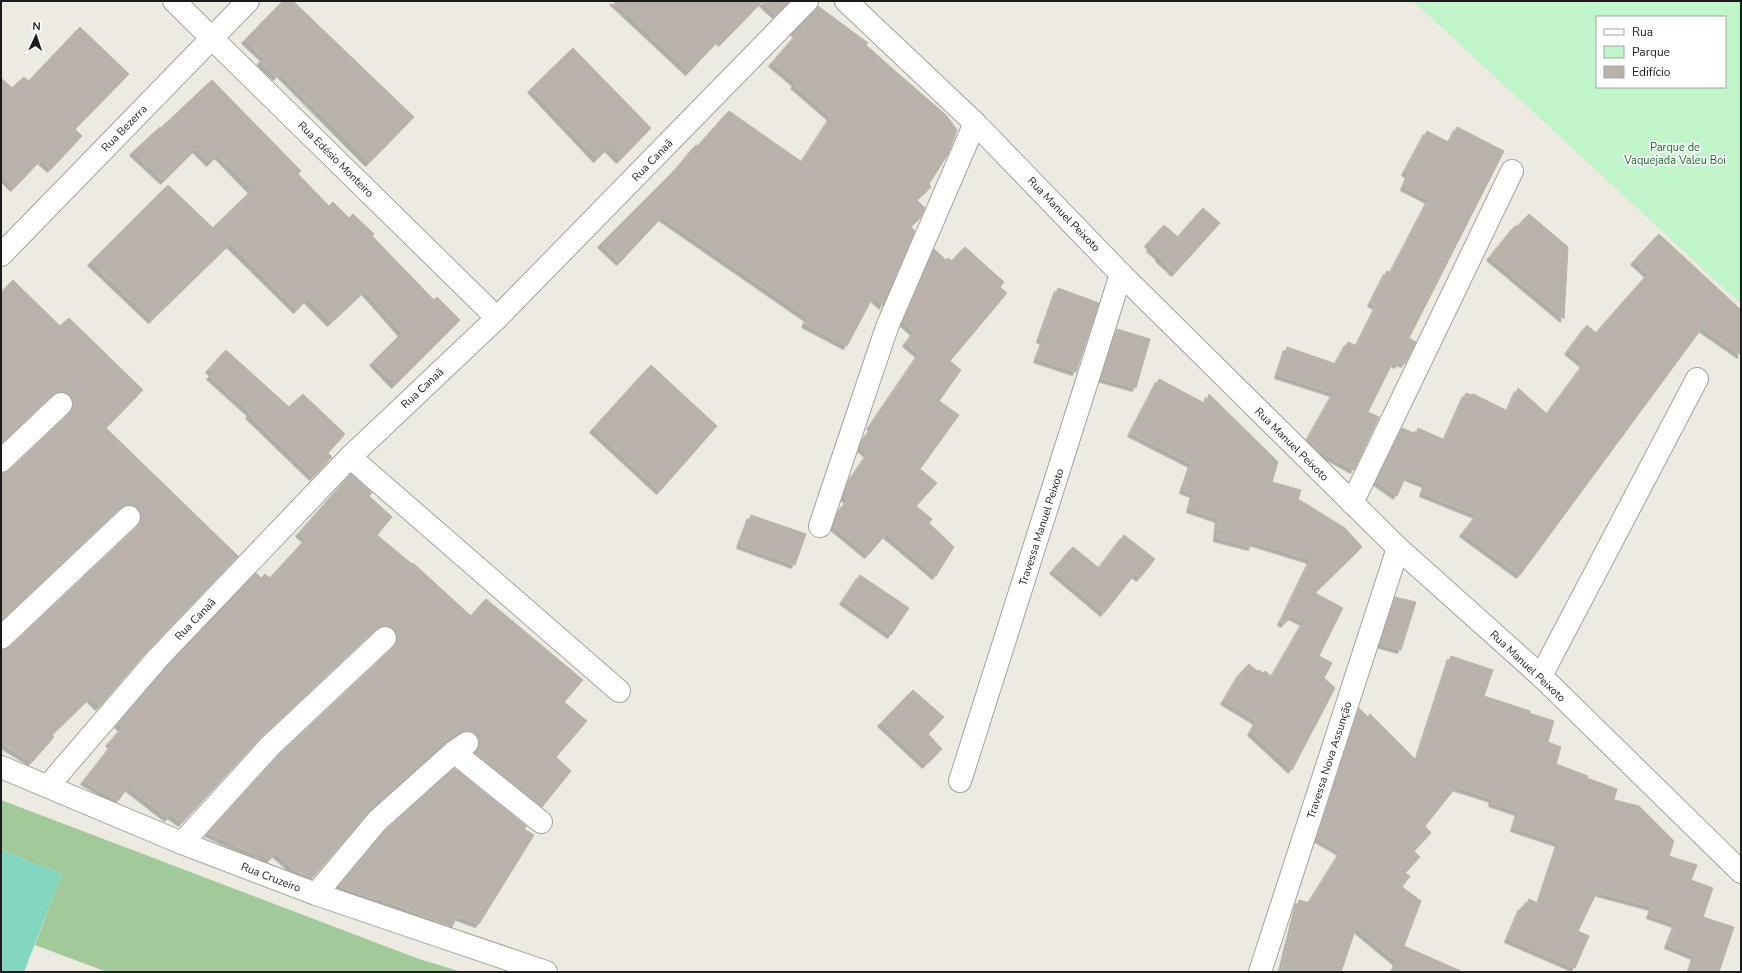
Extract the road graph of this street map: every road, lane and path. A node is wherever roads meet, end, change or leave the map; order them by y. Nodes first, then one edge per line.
1 (174, 1) edge
2 (248, 1) edge
3 (807, 1) edge
4 (849, 4) edge
5 (212, 38) junction
6 (975, 123) junction
7 (1512, 172) dead end
8 (1, 255) edge
9 (1121, 274) junction
10 (497, 318) junction
11 (1697, 379) dead end
12 (61, 404) dead end
13 (350, 457) junction
14 (1, 461) edge
15 (1352, 503) junction
16 (129, 517) dead end
17 (820, 526) dead end
18 (1398, 548) junction
19 (1, 638) edge
20 (385, 638) dead end
21 (1541, 676) junction
22 (619, 691) dead end
23 (1, 767) edge
24 (960, 781) dead end
25 (48, 786) junction
26 (541, 822) dead end
27 (182, 843) junction
28 (1741, 872) edge
29 (316, 894) junction
30 (546, 972) edge
31 (1260, 972) edge

1 - 5 street, Rua Edésio Monteiro
2 - 5 street, Rua Bezerra
3 - 10 street, Rua Canaã
4 - 6 street, Rua Manuel Peixoto
5 - 8 street, Rua Bezerra
5 - 10 street, Rua Edésio Monteiro
6 - 9 street, Rua Manuel Peixoto
6 - 17 street
7 - 15 street
9 - 15 street, Rua Manuel Peixoto
9 - 24 street, Travessa Manuel Peixoto
10 - 13 street, Rua Canaã
11 - 21 street
12 - 14 street
13 - 22 street
13 - 25 street, Rua Canaã
15 - 18 street, Rua Manuel Peixoto
16 - 19 street
18 - 21 street, Rua Manuel Peixoto
18 - 31 street, Travessa Nova Assunção
20 - 27 street
21 - 28 street, Rua Manuel Peixoto
23 - 25 street, Rua Cruzeiro
25 - 27 street, Rua Cruzeiro
26 - 29 street
27 - 29 street, Rua Cruzeiro
29 - 30 street, Rua Cruzeiro

